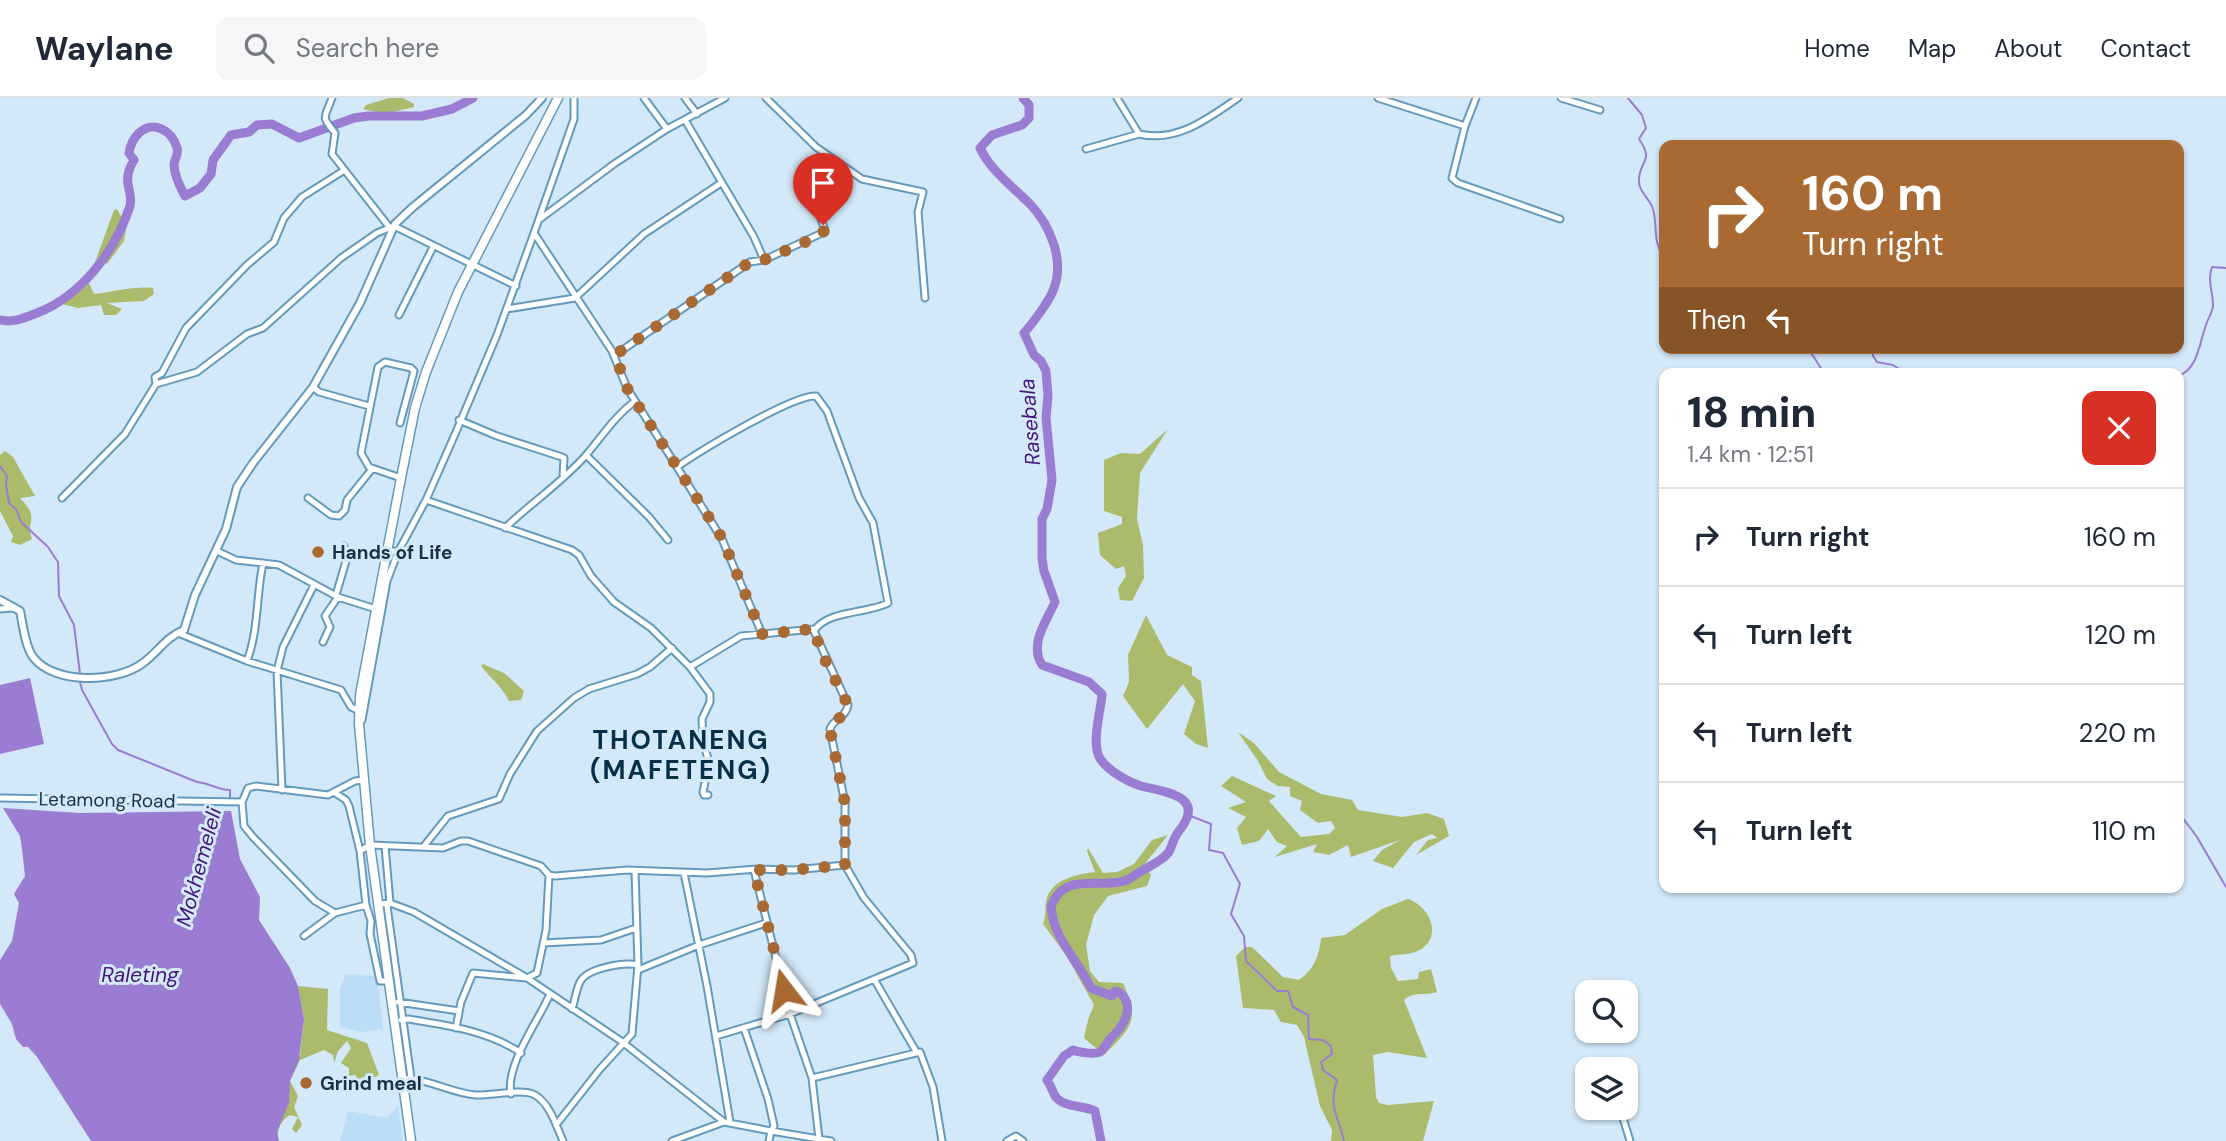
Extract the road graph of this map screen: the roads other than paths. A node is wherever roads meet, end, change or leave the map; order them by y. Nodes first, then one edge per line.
1 (332, 98) edge
2 (542, 98) edge
3 (558, 98) edge
4 (575, 98) edge
5 (644, 98) edge
6 (685, 98) edge
7 (725, 98) edge
8 (766, 98) edge
9 (1117, 98) edge
10 (1238, 98) edge
11 (1378, 98) edge
12 (1476, 98) edge
13 (1561, 98) edge
14 (1600, 110) dead end
15 (697, 114) junction
16 (685, 120) junction
17 (1465, 126) junction
18 (667, 129) junction
19 (1139, 134) junction
20 (1086, 149) dead end
21 (343, 171) junction
22 (807, 180) dead end
23 (721, 183) junction
24 (540, 219) junction
25 (1560, 219) dead end
26 (392, 227) junction
27 (534, 233) junction
28 (433, 247) junction
29 (764, 260) junction
30 (472, 265) junction
31 (516, 286) junction
32 (575, 298) junction
33 (925, 299) dead end
34 (506, 309) junction
35 (399, 315) dead end
36 (615, 355) junction
37 (156, 384) junction
38 (313, 387) junction
39 (635, 401) junction
40 (369, 406) junction
41 (459, 420) junction
42 (400, 423) dead end
43 (586, 455) junction
44 (677, 467) junction
45 (372, 469) junction
46 (563, 475) junction
47 (401, 478) junction
48 (62, 498) dead end
49 (308, 498) dead end
50 (426, 500) junction
51 (505, 528) junction
52 (668, 540) dead end
53 (344, 546) dead end
54 (386, 550) junction
55 (217, 551) junction
56 (398, 552) junction
57 (263, 563) junction
58 (314, 585) junction
59 (337, 596) junction
60 (1, 605) edge
61 (376, 609) junction
62 (814, 629) junction
63 (178, 633) junction
64 (762, 634) junction
65 (323, 642) dead end
66 (672, 648) junction
67 (247, 661) junction
68 (690, 667) junction
69 (276, 671) junction
70 (359, 711) junction
71 (359, 724) junction
72 (363, 780) junction
73 (282, 790) junction
74 (335, 793) junction
75 (708, 795) dead end
76 (0, 798) edge
77 (242, 802) junction
78 (370, 845) junction
79 (385, 846) junction
80 (424, 846) junction
81 (359, 851) junction
82 (845, 865) junction
83 (754, 870) junction
84 (635, 871) junction
85 (684, 873) junction
86 (549, 875) junction
87 (390, 903) junction
88 (380, 904) junction
89 (366, 905) junction
90 (335, 913) junction
91 (766, 923) junction
92 (636, 928) junction
93 (304, 936) dead end
94 (543, 943) junction
95 (699, 945) junction
96 (638, 967) junction
97 (527, 978) junction
98 (874, 979) junction
99 (389, 981) junction
100 (550, 994) junction
101 (398, 1002) junction
102 (572, 1009) junction
103 (458, 1011) junction
104 (790, 1014) junction
105 (401, 1020) junction
106 (456, 1028) junction
107 (744, 1028) junction
108 (716, 1036) junction
109 (624, 1044) junction
110 (521, 1053) junction
111 (917, 1053) junction
112 (411, 1078) junction
113 (812, 1078) junction
114 (401, 1079) junction
115 (511, 1094) junction
116 (1624, 1120) edge
117 (727, 1122) junction
118 (556, 1125) junction
119 (771, 1130) junction
120 (820, 1139) edge
121 (411, 1141) edge
122 (563, 1141) edge
123 (672, 1141) edge
124 (769, 1141) edge
125 (831, 1141) edge
126 (942, 1141) edge
127 (1007, 1141) edge
128 (1023, 1141) edge
129 (1630, 1141) edge

1 - 21 street
2 - 26 street
3 - 30 main road
4 - 24 street
5 - 18 street
6 - 15 street
7 - 15 street
8 - 33 street
9 - 19 street
10 - 19 street
11 - 17 street
12 - 17 street
13 - 14 street
15 - 16 street
16 - 18 street
16 - 23 street
17 - 25 street
18 - 24 street
19 - 20 street
21 - 26 street
21 - 37 street
22 - 29 street
23 - 29 street
23 - 32 street
24 - 27 street
26 - 28 street
26 - 37 street
26 - 38 street
27 - 31 street
27 - 32 street
28 - 30 street
28 - 35 street
29 - 36 street
30 - 31 street
30 - 47 main road
31 - 34 street
32 - 34 street
32 - 36 street
34 - 41 street
36 - 39 street
37 - 48 street
38 - 40 street
38 - 55 street
39 - 43 street
39 - 44 street
40 - 42 street
40 - 45 street
41 - 46 street
41 - 50 street
43 - 46 street
43 - 52 street
44 - 62 street
44 - 64 street
45 - 47 street
45 - 49 street
46 - 51 street
47 - 54 main road
50 - 51 street
50 - 56 street
51 - 66 street
53 - 59 street
54 - 56 street
54 - 61 main road
55 - 57 street
55 - 63 street
56 - 71 street
57 - 58 street
57 - 67 street
58 - 59 street
58 - 69 street
59 - 61 street
59 - 65 street
60 - 63 street
61 - 70 main road
62 - 64 street
62 - 82 street
63 - 67 street
64 - 68 street
66 - 68 street
66 - 80 street
67 - 69 street
68 - 75 street
69 - 70 street
69 - 73 street
70 - 71 main road
71 - 72 main road
72 - 74 street
72 - 78 main road
73 - 74 street
73 - 77 street
74 - 81 street
76 - 77 street, Letamong Road
77 - 90 street
78 - 79 street
78 - 81 street
78 - 88 main road
79 - 80 street
79 - 87 street
80 - 86 street
81 - 89 street
82 - 83 street
82 - 98 street
83 - 85 street
83 - 91 street
84 - 85 street
84 - 86 street
84 - 92 street
85 - 95 street
86 - 94 street
87 - 88 street
87 - 97 street
87 - 101 street
88 - 99 main road
89 - 90 street
89 - 99 street
90 - 93 street
91 - 95 street
91 - 104 street
92 - 94 street
92 - 96 street
94 - 97 street
95 - 96 street
95 - 108 street
96 - 102 street
96 - 109 street
97 - 100 street
97 - 103 street
98 - 104 street
98 - 111 street
99 - 114 main road
100 - 102 street
100 - 110 street
101 - 103 street
101 - 105 street
102 - 109 street
103 - 106 street
104 - 107 street
104 - 113 street
105 - 106 street
105 - 112 street
106 - 110 street
107 - 108 street
107 - 119 street
108 - 117 street
109 - 117 street
109 - 118 street
110 - 115 street
111 - 113 street
111 - 126 street
112 - 114 street
112 - 115 street
113 - 120 street
114 - 121 main road
115 - 118 street
116 - 129 street
117 - 119 street
117 - 123 street
118 - 122 street
119 - 120 street
119 - 124 street
120 - 125 street
127 - 128 street

